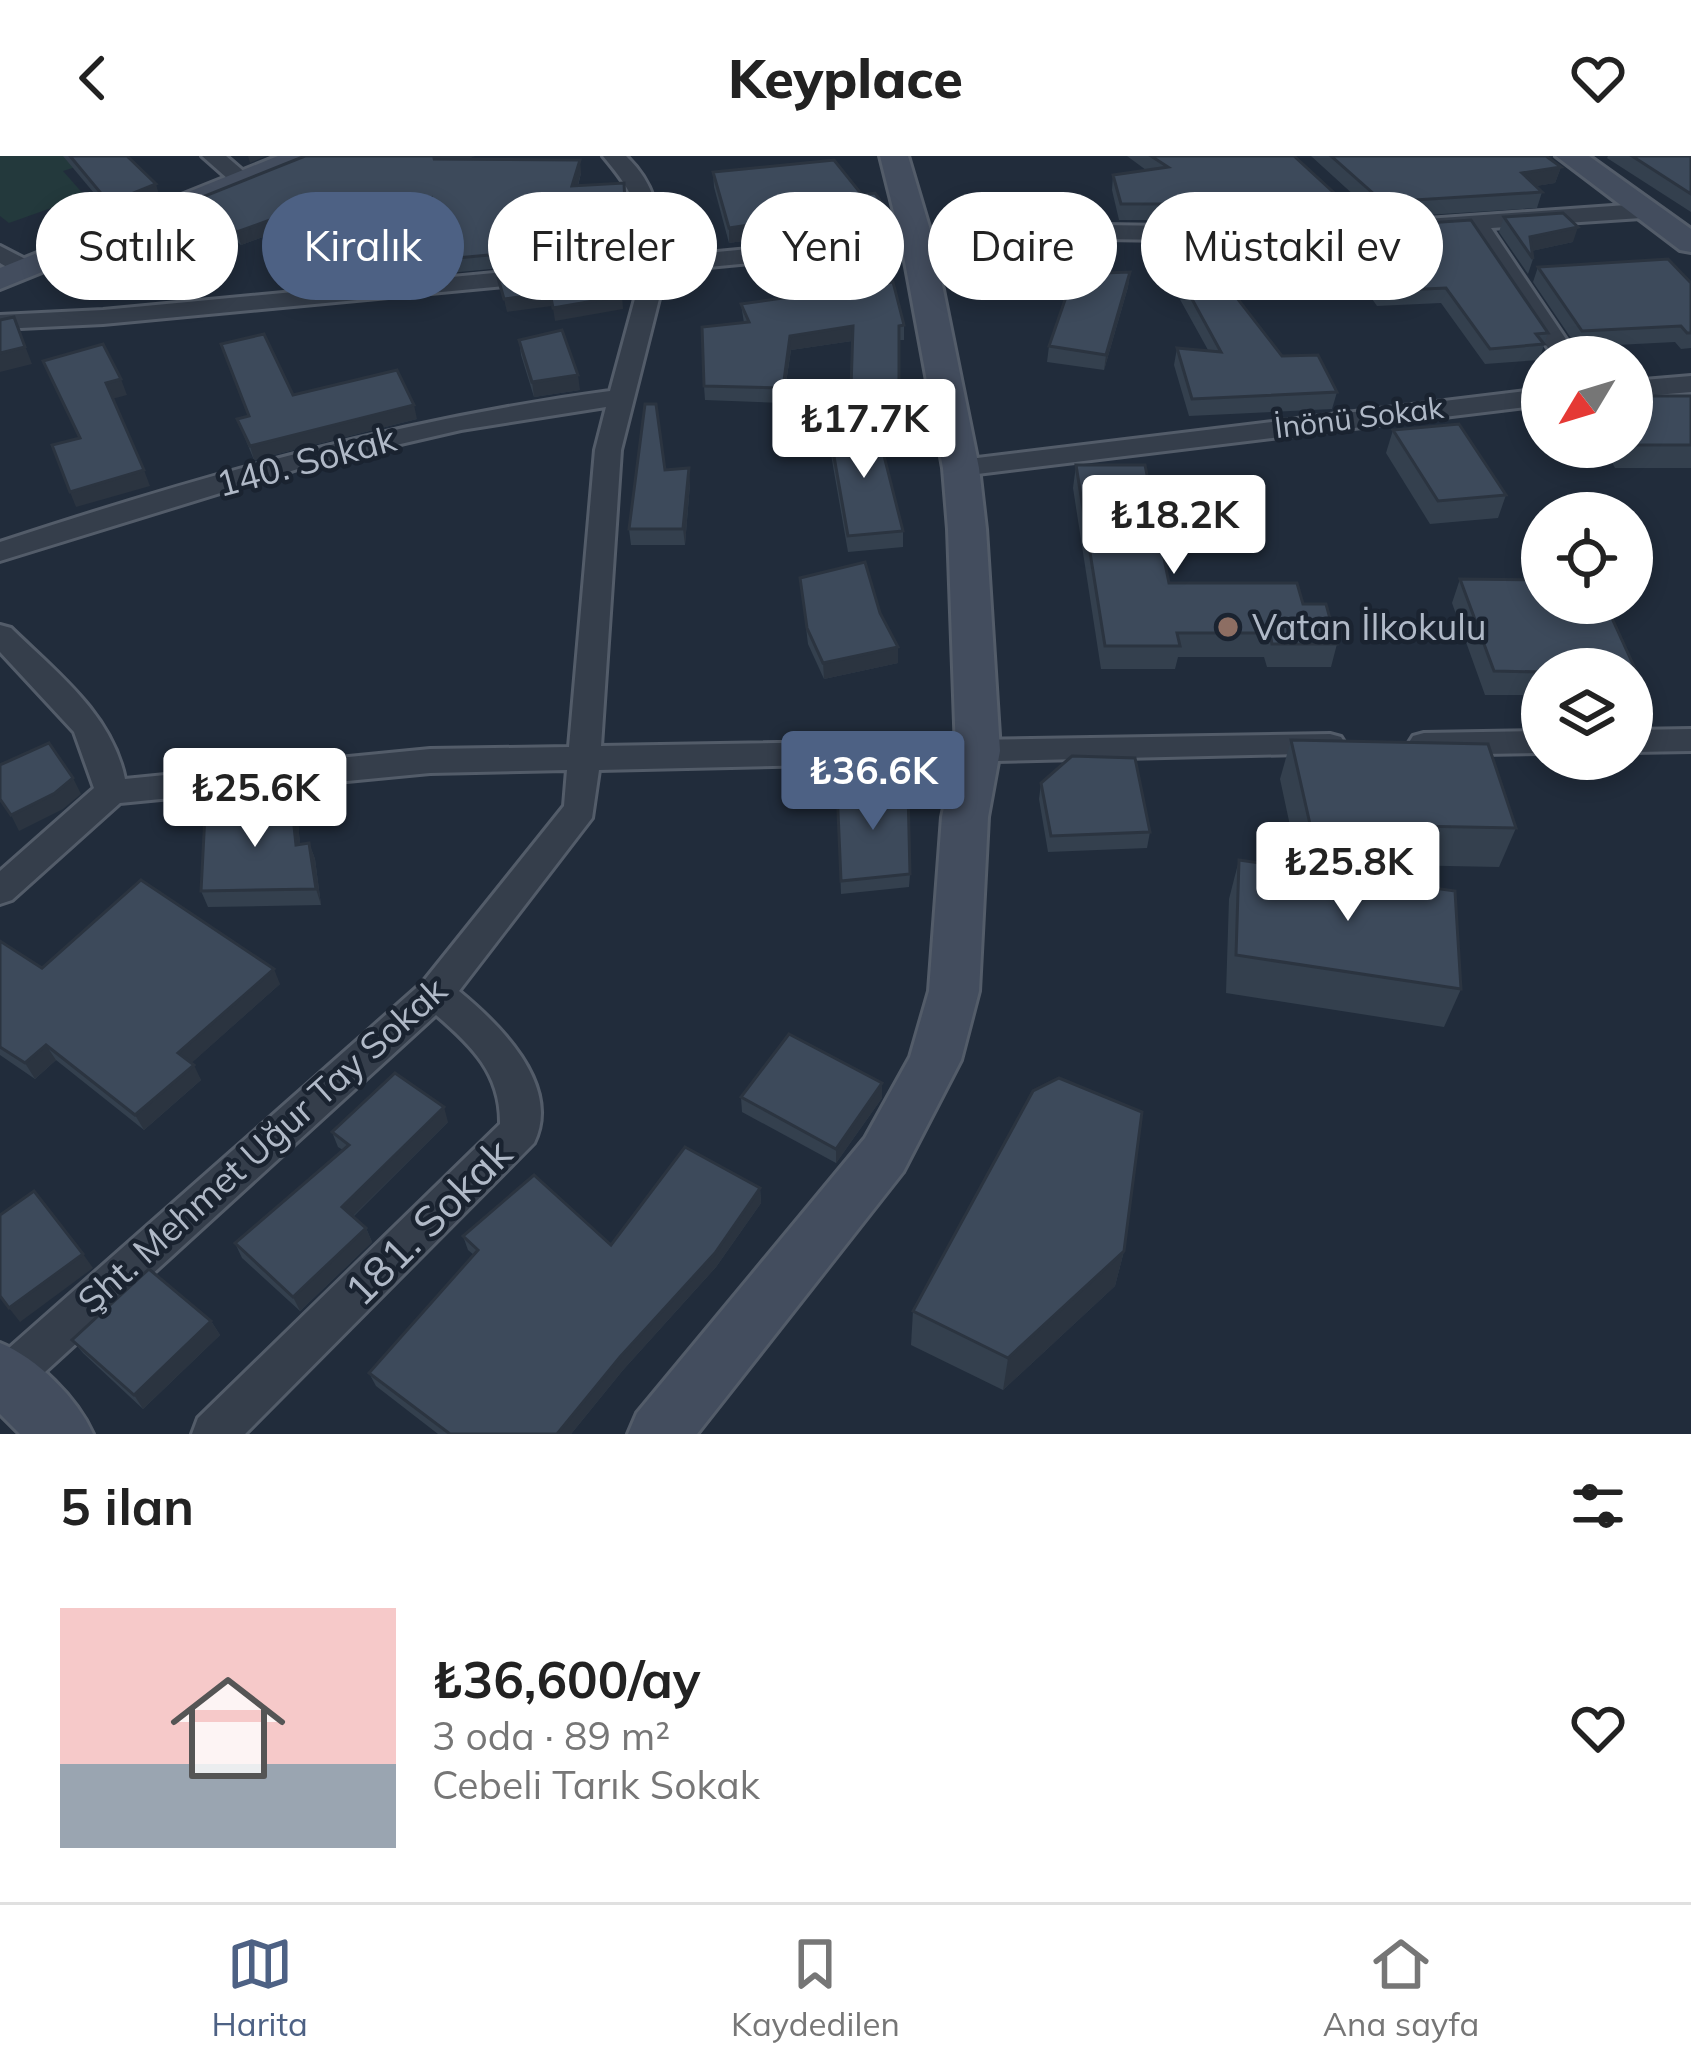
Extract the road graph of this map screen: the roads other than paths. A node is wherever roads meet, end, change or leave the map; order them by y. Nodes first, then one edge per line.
1 (213, 156) edge
2 (304, 156) edge
3 (614, 156) edge
4 (894, 156) edge
5 (1570, 156) edge
6 (244, 181) junction
7 (643, 192) edge
8 (1641, 211) junction
9 (1475, 221) junction
10 (1443, 224) edge
11 (1141, 233) edge
12 (917, 240) junction
13 (1691, 243) edge
14 (717, 261) edge
15 (8, 266) edge
16 (488, 279) edge
17 (650, 300) edge
18 (0, 322) edge
19 (1553, 336) edge
20 (1691, 384) edge
21 (1653, 387) edge
22 (618, 398) junction
23 (1521, 400) edge
24 (961, 468) junction
25 (0, 552) edge
26 (0, 635) edge
27 (1691, 740) edge
28 (1653, 741) edge
29 (1521, 742) edge
30 (1401, 744) edge
31 (1354, 745) edge
32 (979, 751) junction
33 (586, 758) junction
34 (111, 792) junction
35 (0, 891) edge
36 (436, 993) junction
37 (4, 1375) edge
38 (62, 1434) edge
39 (214, 1434) edge
40 (659, 1434) edge

1 - 6 street
2 - 6 street
3 - 7 street, Şht. Mehmet Uğur Tay Sokak
4 - 12 street
5 - 8 street
6 - 15 street
8 - 9 street
8 - 13 street
9 - 10 street
9 - 19 street
11 - 12 street
12 - 14 street
12 - 24 street
16 - 18 street
17 - 22 street, Şht. Mehmet Uğur Tay Sokak
20 - 21 street
22 - 25 street, 140. Sokak
22 - 33 street, Şht. Mehmet Uğur Tay Sokak
23 - 24 street, İnönü Sokak
24 - 32 street
26 - 34 street
27 - 28 street
29 - 30 street
31 - 32 street
32 - 33 street
32 - 40 street
33 - 34 street
33 - 36 street, Şht. Mehmet Uğur Tay Sokak
34 - 35 street
36 - 37 street, Şht. Mehmet Uğur Tay Sokak
36 - 39 street, 181. Sokak
37 - 38 street

